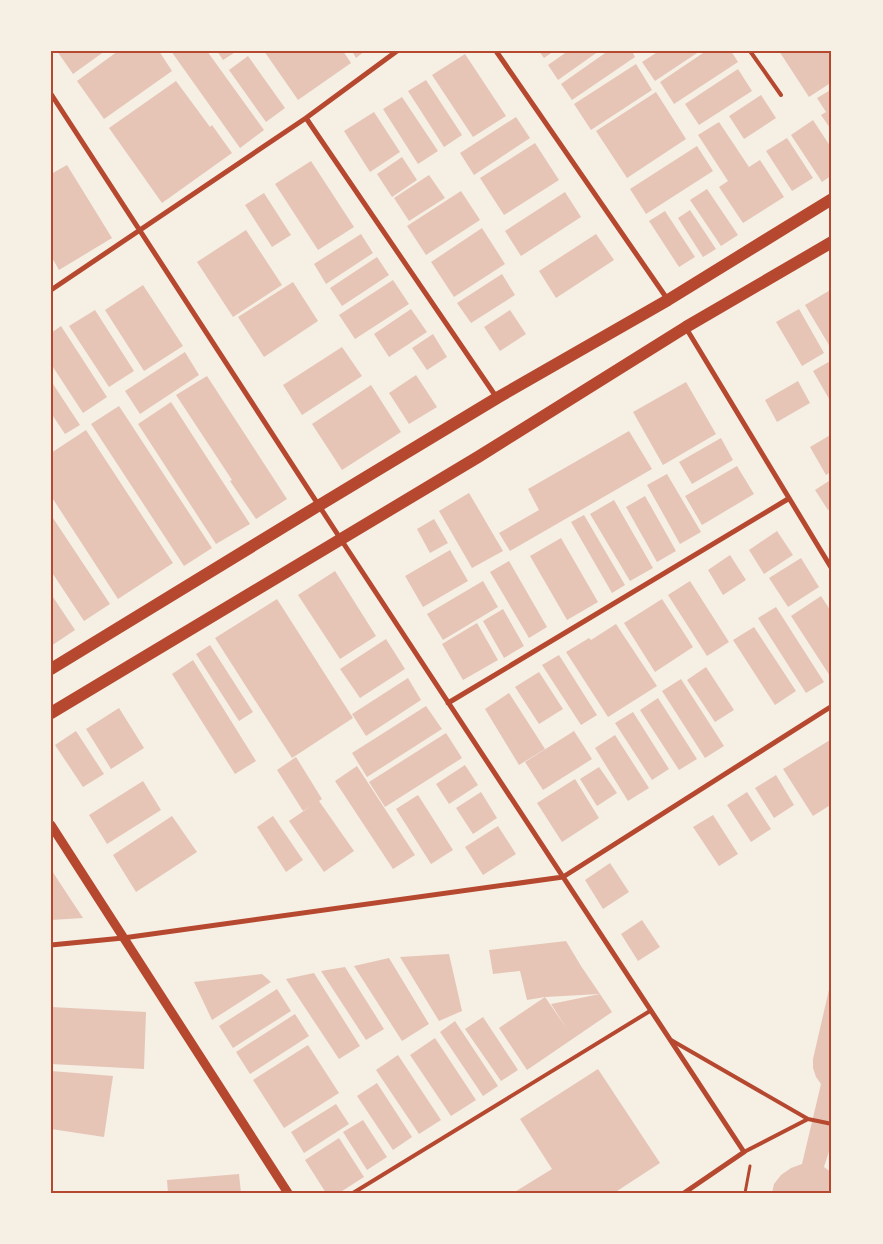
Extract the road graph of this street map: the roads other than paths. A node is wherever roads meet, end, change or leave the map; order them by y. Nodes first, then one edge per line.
1 (397, 51) edge
2 (496, 51) edge
3 (750, 51) edge
4 (51, 94) edge
5 (780, 95) dead end
6 (306, 118) junction
7 (832, 199) edge
8 (140, 230) junction
9 (832, 242) edge
10 (51, 290) edge
11 (668, 300) junction
12 (686, 328) junction
13 (497, 398) junction
14 (788, 499) junction
15 (318, 506) junction
16 (340, 538) junction
17 (832, 569) edge
18 (51, 669) edge
19 (448, 703) junction
20 (832, 706) edge
21 (51, 713) edge
22 (51, 825) edge
23 (563, 877) junction
24 (123, 938) junction
25 (51, 946) edge
26 (650, 1011) junction
27 (669, 1038) junction
28 (808, 1119) junction
29 (832, 1124) edge
30 (744, 1152) junction
31 (288, 1193) edge
32 (353, 1193) edge
33 (684, 1193) edge

1 - 6 street
2 - 11 street
3 - 5 lane
4 - 8 street
6 - 8 street
6 - 13 street
7 - 11 main road
8 - 10 street
8 - 15 street
9 - 12 main road
11 - 13 main road
12 - 14 street
12 - 16 main road
13 - 15 main road
14 - 17 street
14 - 19 street
15 - 16 street
15 - 18 main road
16 - 19 street
16 - 21 main road
19 - 23 street
20 - 23 street
22 - 24 street
23 - 24 street
23 - 26 street
24 - 25 street
24 - 31 street
26 - 27 street
26 - 32 lane
27 - 28 lane
27 - 30 street
28 - 29 lane
28 - 30 lane
30 - 33 street

